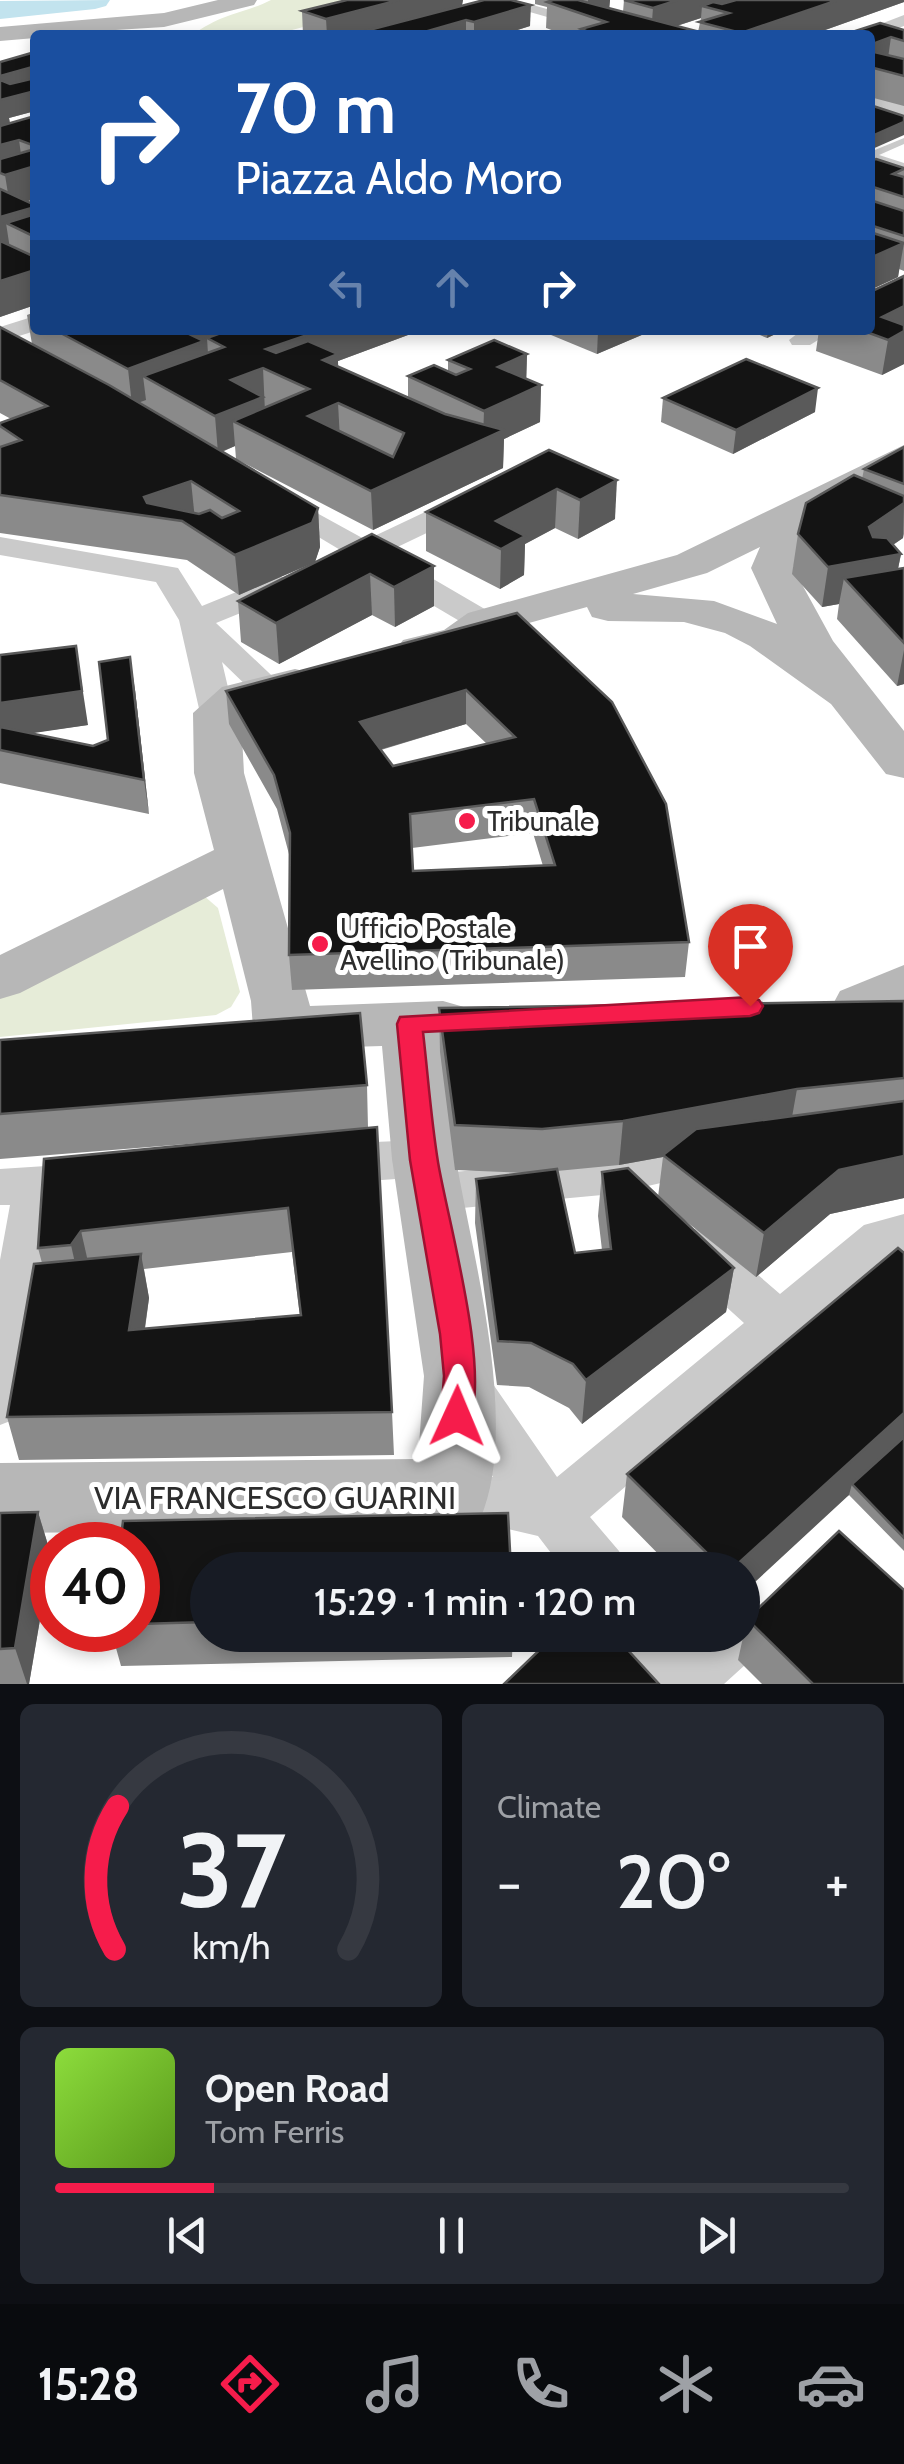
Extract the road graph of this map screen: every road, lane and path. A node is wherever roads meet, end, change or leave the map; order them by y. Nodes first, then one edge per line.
1 (246, 0) edge
2 (504, 3) edge
3 (634, 16) edge
4 (904, 20) edge
5 (600, 27) junction
6 (49, 30) edge
7 (611, 30) edge
8 (875, 30) edge
9 (30, 31) edge
10 (0, 32) edge
11 (875, 34) edge
12 (904, 38) edge
13 (875, 101) edge
14 (904, 110) edge
15 (904, 141) edge
16 (875, 153) edge
17 (875, 157) edge
18 (904, 166) edge
19 (30, 326) edge
20 (5, 343) edge
21 (904, 456) edge
22 (249, 484) edge
23 (492, 490) edge
24 (826, 506) junction
25 (0, 546) edge
26 (368, 552) junction
27 (195, 620) junction
28 (472, 631) junction
29 (387, 659) edge
30 (332, 673) edge
31 (269, 690) junction
32 (851, 696) junction
33 (217, 712) junction
34 (904, 763) edge
35 (242, 858) junction
36 (0, 979) edge
37 (504, 1019) edge
38 (410, 1024) junction
39 (746, 1147) edge
40 (288, 1168) edge
41 (427, 1176) junction
42 (614, 1176) junction
43 (134, 1178) edge
44 (18, 1186) edge
45 (904, 1233) edge
46 (779, 1324) junction
47 (460, 1376) junction
48 (0, 1402) edge
49 (453, 1494) junction
50 (0, 1498) edge
51 (553, 1514) junction
52 (584, 1552) edge
53 (701, 1652) edge
54 (677, 1666) edge

1 - 6 street
2 - 5 street
3 - 5 street
4 - 8 street
5 - 7 street
9 - 10 street
11 - 12 street
13 - 14 street
15 - 16 lane
17 - 18 lane
19 - 20 street
21 - 24 street
22 - 26 street
23 - 26 street
24 - 28 street
24 - 32 street
25 - 27 street
26 - 27 street
26 - 28 street
27 - 31 street
27 - 33 street
28 - 29 street
28 - 32 street
30 - 31 street
31 - 33 street
32 - 34 street
33 - 35 street
35 - 36 street
35 - 38 street
37 - 38 street
38 - 41 street
39 - 42 street
40 - 41 street
41 - 42 street
41 - 47 street
42 - 46 street
43 - 44 street
44 - 48 street
45 - 46 street
46 - 51 street
47 - 49 street
47 - 51 street
49 - 50 street, VIA FRANCESCO GUARINI
49 - 51 street, VIA FRANCESCO GUARINI
51 - 52 street
53 - 54 street

